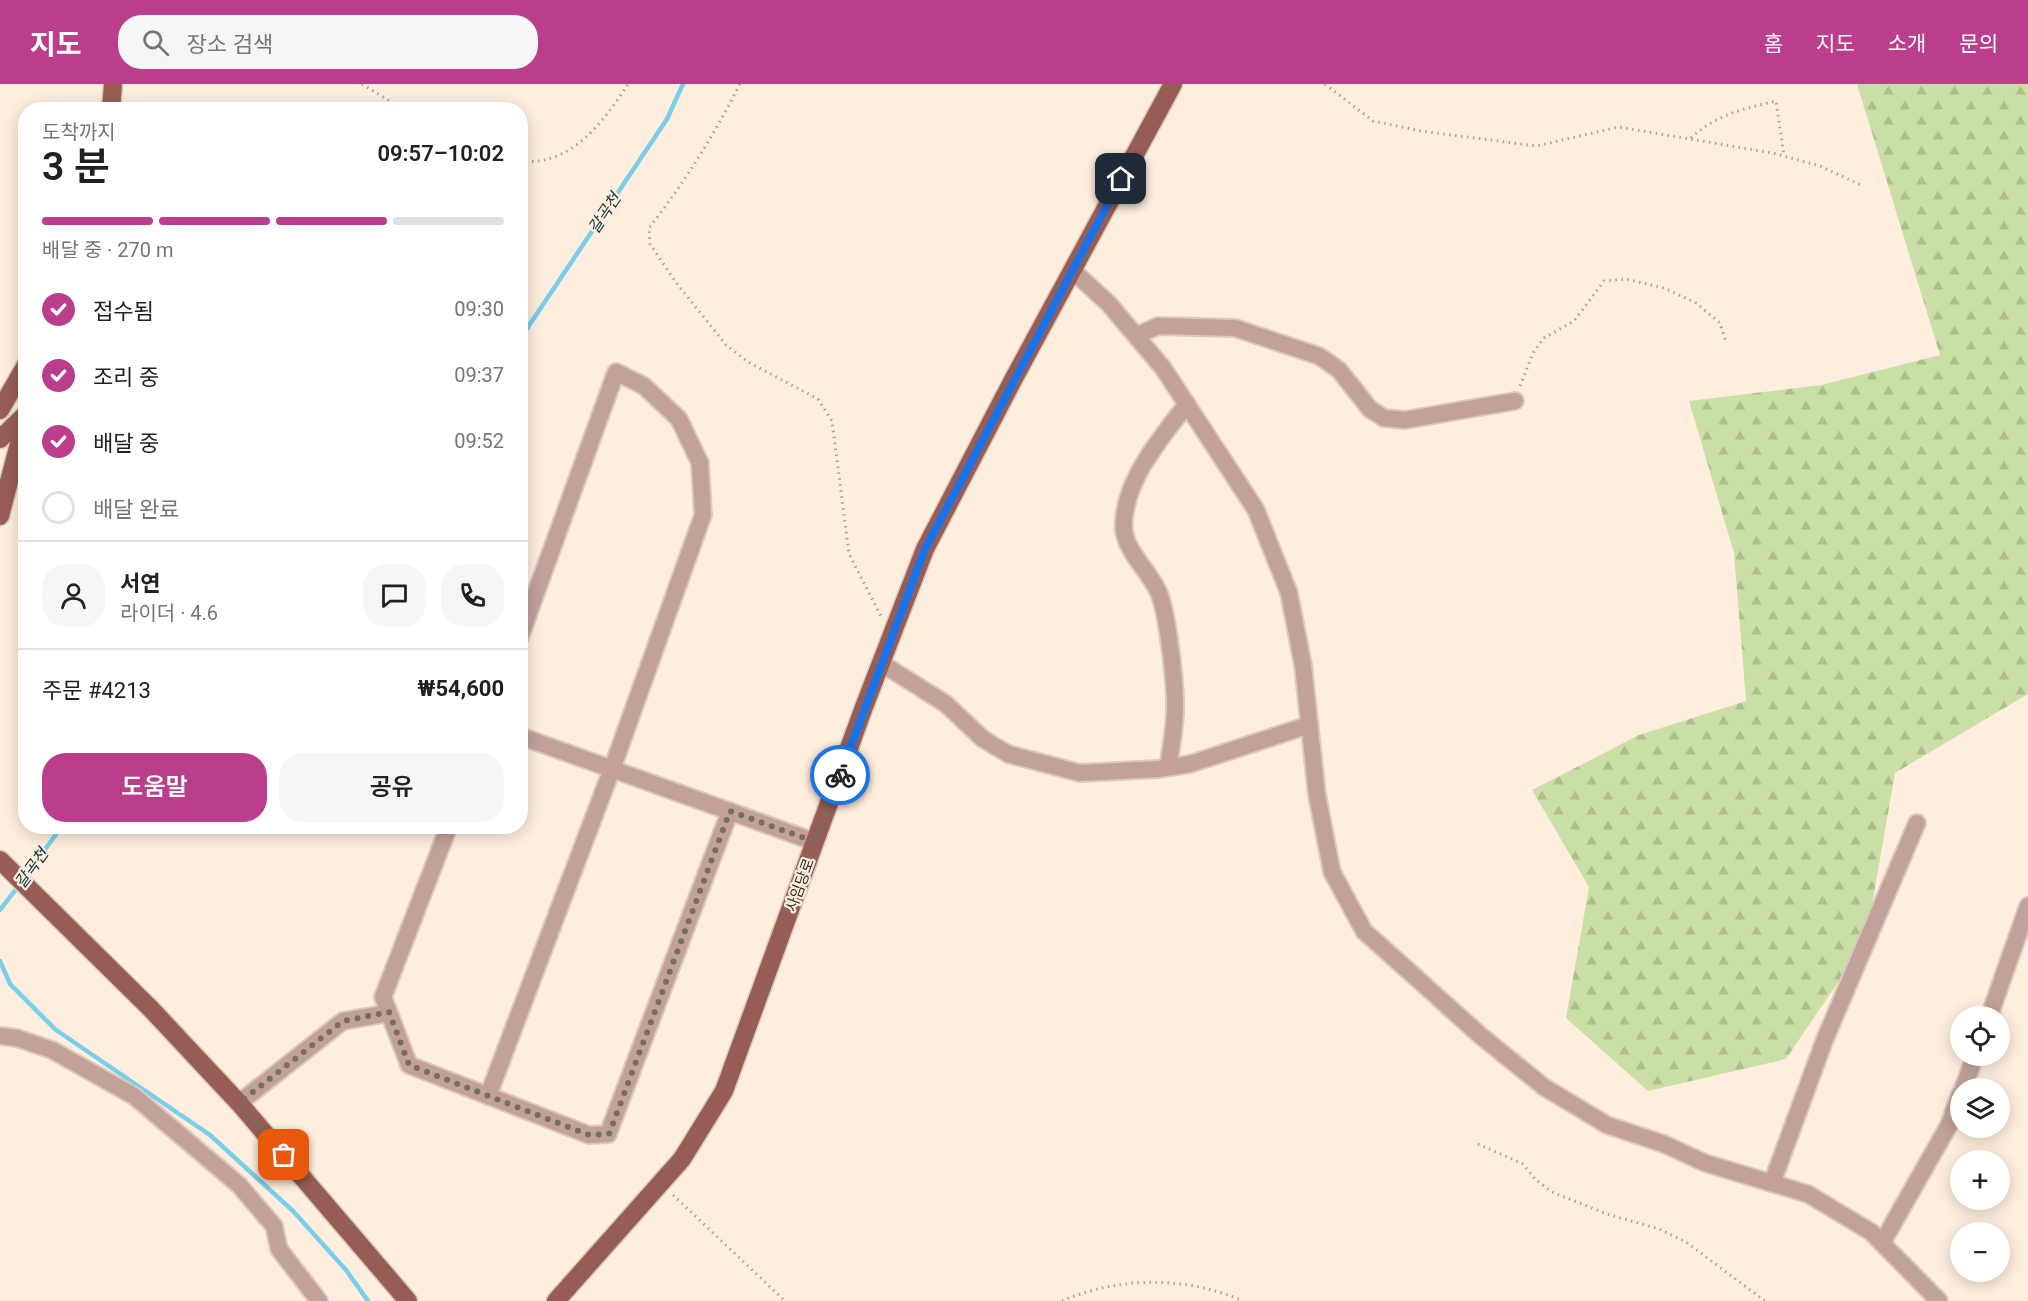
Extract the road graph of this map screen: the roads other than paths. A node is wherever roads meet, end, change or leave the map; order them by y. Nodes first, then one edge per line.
1 (112, 84) edge
2 (1173, 84) edge
3 (111, 102) edge
4 (1072, 270) junction
5 (1136, 336) junction
6 (18, 379) edge
7 (1515, 401) road end
8 (1187, 404) junction
9 (0, 410) edge
10 (18, 423) edge
11 (0, 440) edge
12 (18, 447) edge
13 (0, 516) edge
14 (528, 615) edge
15 (881, 663) junction
16 (1309, 725) junction
17 (528, 739) edge
18 (1168, 767) junction
19 (612, 769) junction
20 (730, 811) junction
21 (1917, 823) dead end
22 (446, 834) edge
23 (815, 842) junction
24 (0, 860) edge
25 (2028, 906) edge
26 (1993, 1006) edge
27 (389, 1012) junction
28 (0, 1036) edge
29 (488, 1096) junction
30 (239, 1103) junction
31 (1950, 1122) edge
32 (1772, 1183) junction
33 (1882, 1243) junction
34 (319, 1301) edge
35 (408, 1301) edge
36 (556, 1301) edge
37 (1939, 1301) edge

1 - 3 main road
2 - 4 main road, 사임당로
4 - 5 street
4 - 15 main road, 사임당로
5 - 7 street
5 - 8 street
6 - 9 main road
8 - 16 street
8 - 18 street
10 - 11 main road
12 - 13 main road
14 - 19 street
15 - 18 street
15 - 23 main road, 사임당로
16 - 18 street
16 - 32 street
17 - 19 street
19 - 20 street
19 - 29 street
20 - 23 street
20 - 29 street
21 - 32 street
22 - 27 street
23 - 36 main road, 사임당로
24 - 30 main road
25 - 26 street
27 - 29 street
27 - 30 street
28 - 34 street
30 - 35 main road
31 - 33 street
32 - 33 street
33 - 37 street

